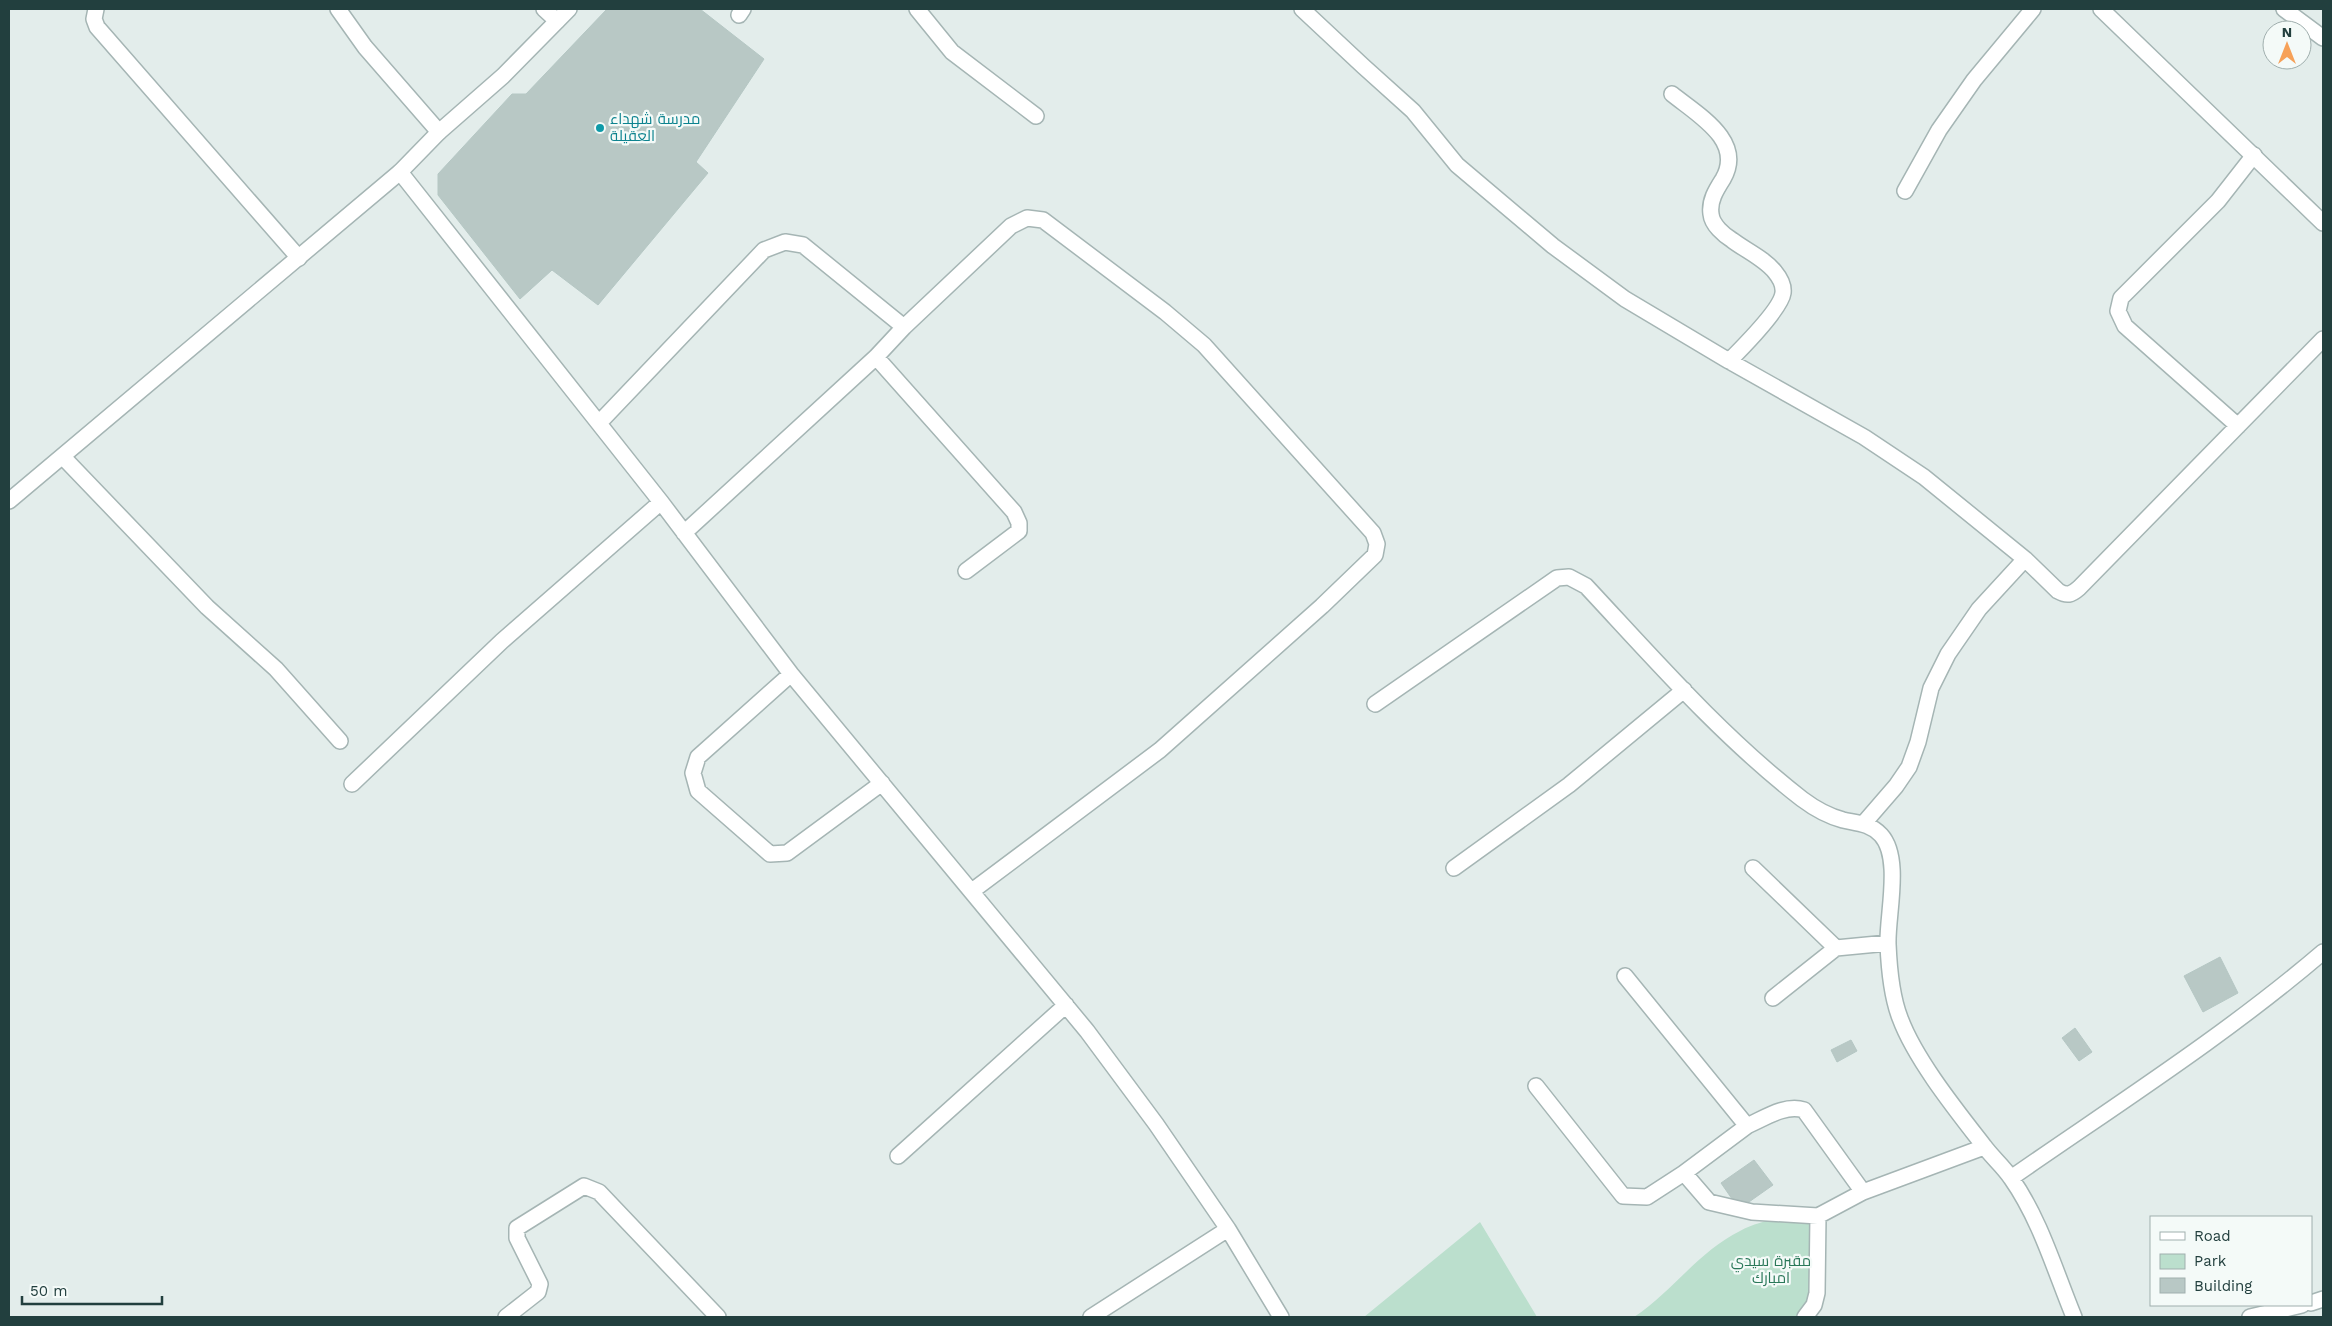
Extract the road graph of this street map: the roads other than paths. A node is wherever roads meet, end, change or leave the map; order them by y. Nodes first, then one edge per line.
1 (96, 9) edge
2 (338, 9) edge
3 (544, 9) edge
4 (569, 9) edge
5 (916, 9) edge
6 (1302, 9) edge
7 (2033, 9) edge
8 (2101, 9) edge
9 (2284, 9) edge
10 (557, 21) junction
11 (2323, 38) edge
12 (1672, 94) dead end
13 (1036, 116) dead end
14 (439, 132) junction
15 (2254, 155) junction
16 (400, 172) junction
17 (1905, 190) dead end
18 (2323, 223) edge
19 (299, 258) junction
20 (904, 327) junction
21 (2323, 339) edge
22 (876, 357) junction
23 (1729, 361) junction
24 (599, 423) junction
25 (2238, 426) junction
26 (63, 456) junction
27 (9, 501) edge
28 (661, 502) junction
29 (684, 533) junction
30 (2025, 559) junction
31 (966, 571) dead end
32 (791, 674) junction
33 (1684, 690) junction
34 (1375, 704) dead end
35 (340, 741) dead end
36 (882, 783) junction
37 (352, 784) dead end
38 (1864, 823) junction
39 (1454, 868) dead end
40 (1754, 868) dead end
41 (972, 891) junction
42 (1888, 943) junction
43 (1836, 948) junction
44 (2323, 952) edge
45 (1625, 976) dead end
46 (1773, 998) dead end
47 (1066, 1005) junction
48 (1536, 1086) dead end
49 (1747, 1126) junction
50 (1984, 1147) junction
51 (898, 1156) dead end
52 (1684, 1173) junction
53 (2011, 1178) junction
54 (1863, 1192) junction
55 (1818, 1216) junction
56 (1228, 1229) junction
57 (2298, 1306) edge
58 (711, 1315) edge
59 (506, 1317) edge
60 (1091, 1317) edge
61 (1281, 1317) edge
62 (1805, 1317) edge
63 (2074, 1317) edge
64 (2250, 1317) edge

1 - 19 street
2 - 14 street
3 - 10 street
4 - 10 street
5 - 13 street
6 - 23 street
7 - 17 street
8 - 15 street
9 - 11 street
10 - 14 street
12 - 23 street
14 - 16 street
15 - 18 street
15 - 25 street
16 - 19 street
16 - 24 street
19 - 26 street
20 - 22 street
20 - 24 street
20 - 41 street
21 - 25 street
22 - 29 street
22 - 31 street
23 - 30 street
24 - 28 street
25 - 30 street
26 - 27 street
26 - 35 street
28 - 29 street
28 - 37 street
29 - 32 street
30 - 38 street
32 - 36 street
32 - 36 street
33 - 34 street
33 - 38 street
33 - 39 street
36 - 41 street
38 - 42 street
40 - 43 street
41 - 47 street
42 - 43 street
42 - 50 street
43 - 46 street
44 - 53 street
45 - 49 street
47 - 51 street
47 - 56 street
48 - 52 street
49 - 52 street
49 - 54 street
50 - 53 street
50 - 54 street
52 - 55 street
53 - 63 street
54 - 55 street
55 - 62 street
56 - 60 street
56 - 61 street
57 - 64 street
58 - 59 street

